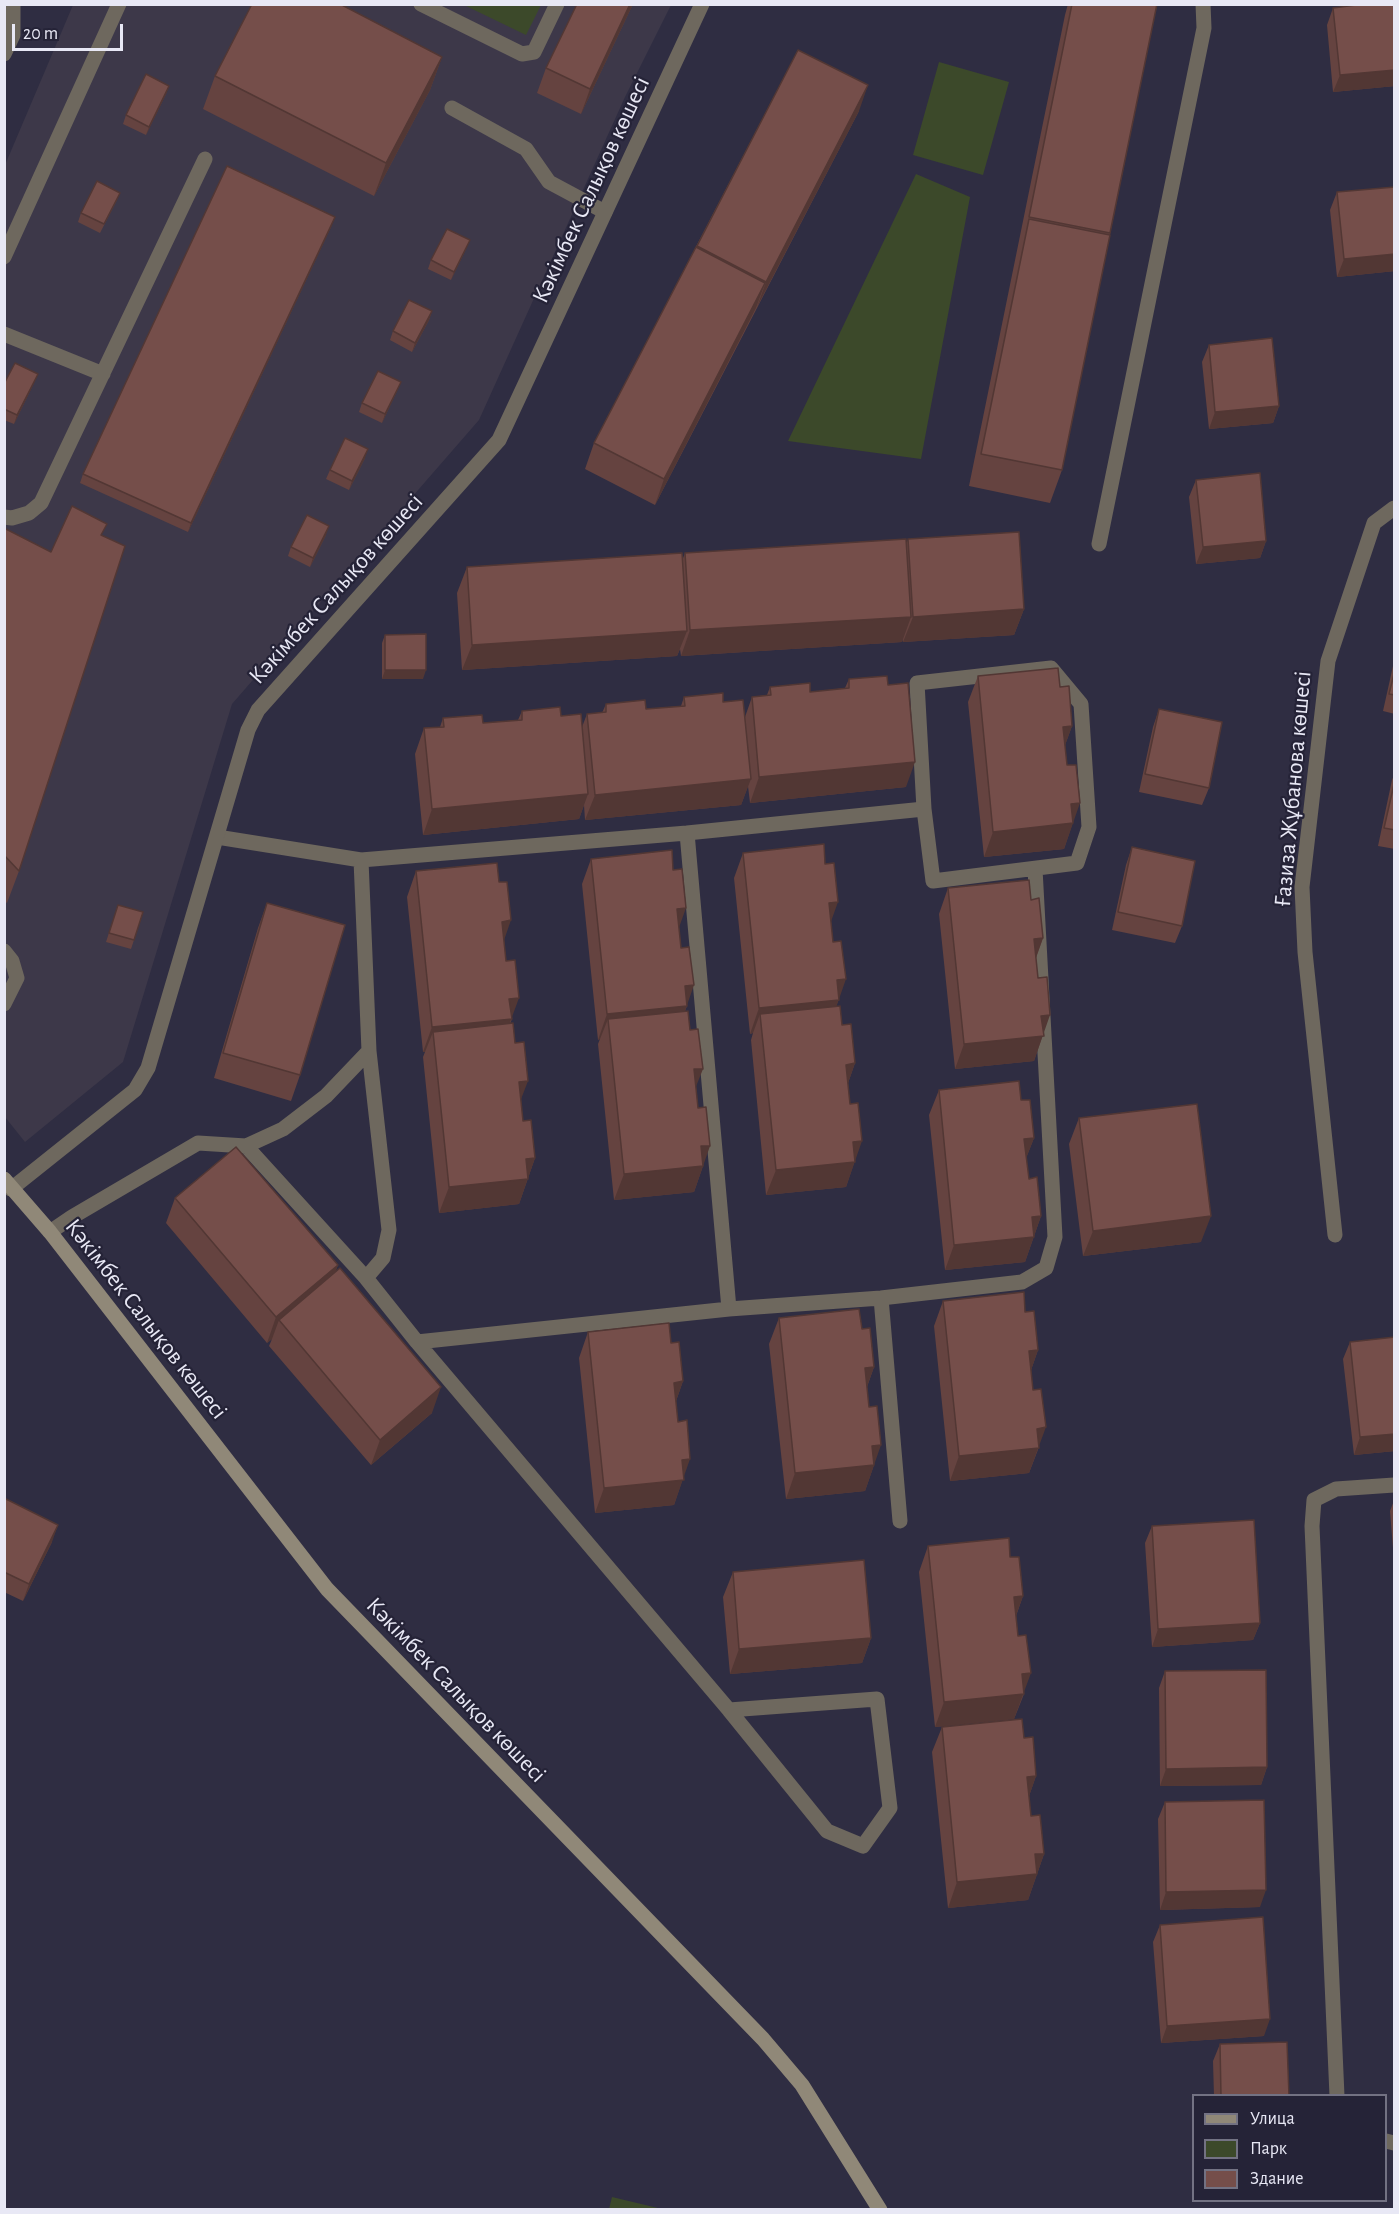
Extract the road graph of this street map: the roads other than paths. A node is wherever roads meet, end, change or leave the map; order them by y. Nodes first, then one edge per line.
1 (13, 4) edge
2 (118, 4) edge
3 (421, 4) edge
4 (557, 4) edge
5 (702, 4) edge
6 (1203, 4) edge
7 (4, 54) edge
8 (452, 108) dead end
9 (205, 159) dead end
10 (605, 212) junction
11 (4, 257) edge
12 (4, 334) edge
13 (103, 374) junction
14 (1395, 508) edge
15 (4, 517) edge
16 (1099, 544) dead end
17 (924, 809) junction
18 (687, 833) junction
19 (217, 837) junction
20 (361, 860) junction
21 (1035, 869) junction
22 (4, 951) edge
23 (4, 1004) edge
24 (369, 1052) junction
25 (246, 1146) junction
26 (8, 1184) edge
27 (50, 1232) junction
28 (1335, 1235) dead end
29 (366, 1278) junction
30 (881, 1298) junction
31 (729, 1309) junction
32 (417, 1342) junction
33 (1395, 1485) edge
34 (900, 1521) dead end
35 (729, 1710) junction
36 (1337, 2094) edge
37 (880, 2210) edge

1 - 7 street
2 - 11 street
3 - 4 street
5 - 10 street, Кәкімбек Салықов көшесі
6 - 16 street
8 - 10 street
9 - 13 street
10 - 19 street, Кәкімбек Салықов көшесі
12 - 13 street
13 - 15 street
14 - 28 street, Ғазиза Жұбанова көшесі
17 - 18 street
17 - 21 street
17 - 21 street
18 - 20 street
18 - 31 street
19 - 20 street
19 - 26 street, Кәкімбек Салықов көшесі
20 - 24 street
21 - 30 street
22 - 23 street
24 - 25 street
24 - 29 street
25 - 27 street
25 - 29 street
26 - 27 street, Кәкімбек Салықов көшесі
27 - 37 street, Кәкімбек Салықов көшесі
29 - 32 street
30 - 31 street
30 - 34 street
31 - 32 street
32 - 35 street
33 - 36 street
35 - 35 street

